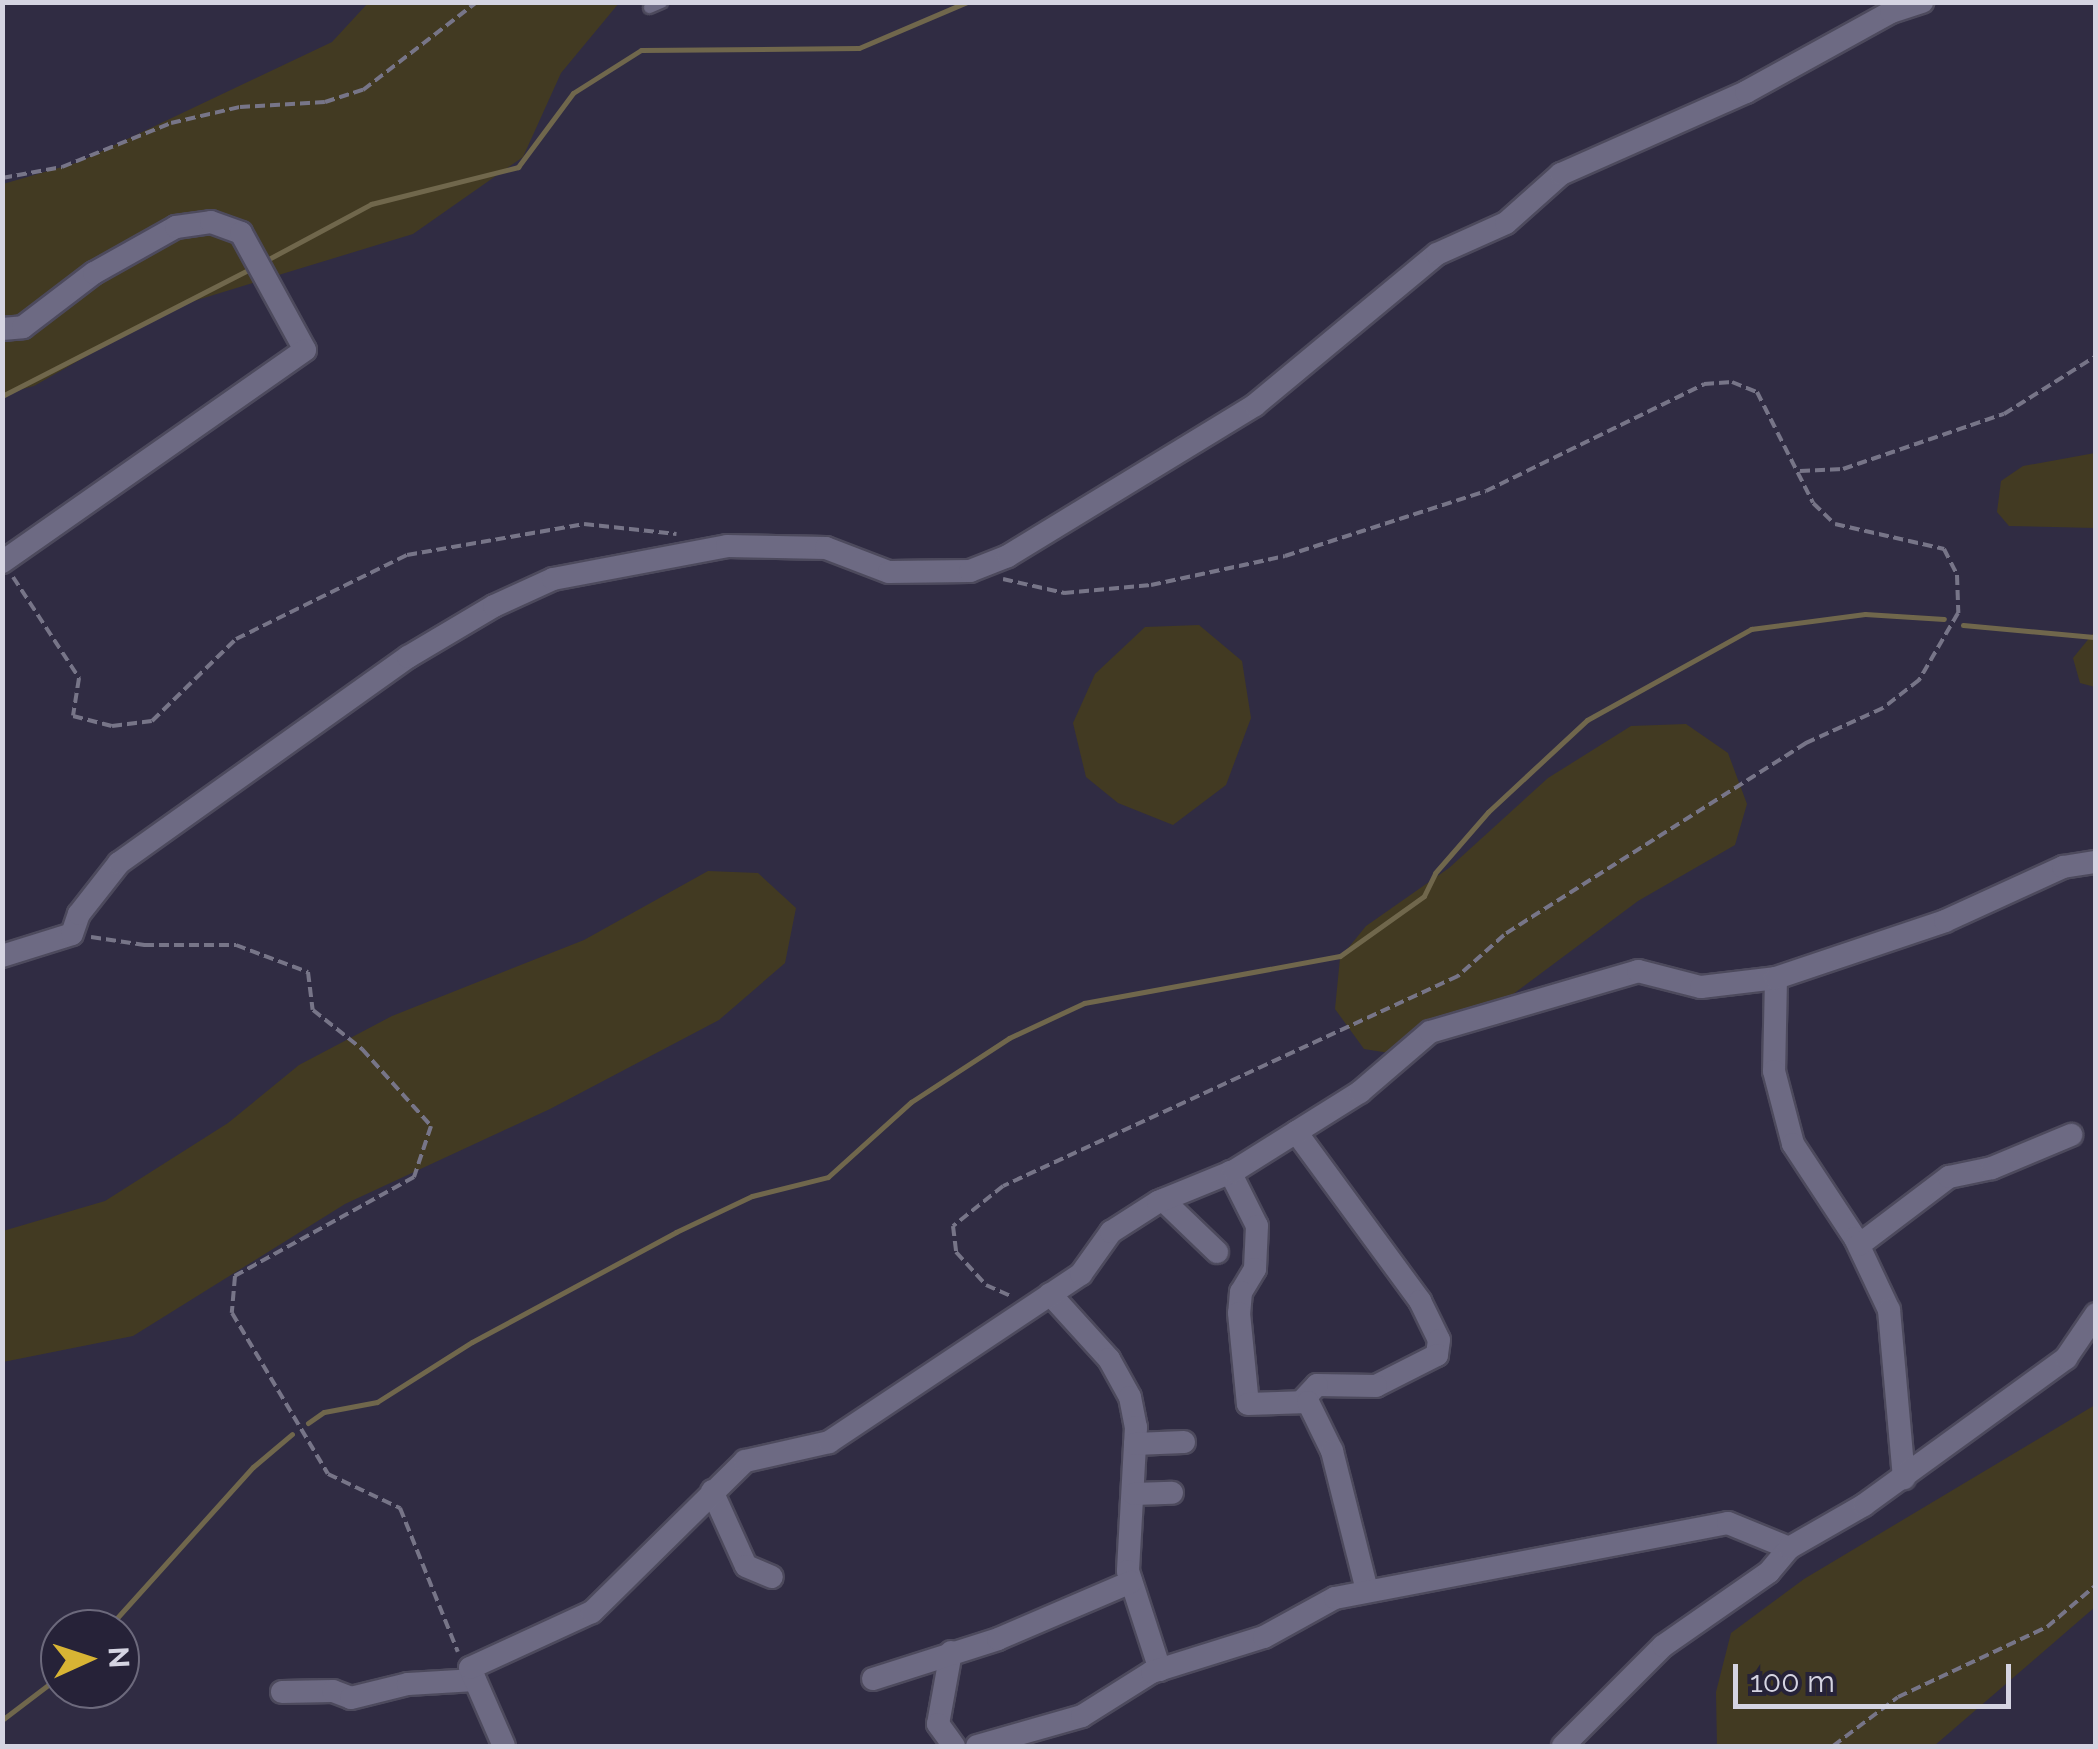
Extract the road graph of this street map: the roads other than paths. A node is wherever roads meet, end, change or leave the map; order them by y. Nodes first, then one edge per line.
1 (1922, 2) edge
2 (2, 329) edge
3 (4, 564) edge
4 (2096, 862) edge
5 (2, 956) edge
6 (1776, 978) junction
7 (1296, 1132) junction
8 (2071, 1135) dead end
9 (1230, 1172) junction
10 (1163, 1200) junction
11 (1858, 1245) junction
12 (1217, 1252) dead end
13 (1042, 1300) junction
14 (2096, 1314) edge
15 (1301, 1402) junction
16 (1184, 1442) dead end
17 (1135, 1444) junction
18 (1904, 1478) junction
19 (712, 1492) junction
20 (1172, 1493) dead end
21 (1134, 1494) junction
22 (1789, 1548) junction
23 (772, 1577) dead end
24 (1132, 1582) junction
25 (1367, 1590) junction
26 (951, 1652) junction
27 (1160, 1670) junction
28 (472, 1674) junction
29 (872, 1679) dead end
30 (282, 1692) dead end
31 (504, 1746) edge
32 (954, 1746) edge
33 (977, 1746) edge
34 (1564, 1746) edge

1 - 5 street
2 - 3 street
4 - 6 street
6 - 7 street
6 - 11 street
7 - 9 street
7 - 15 street
8 - 11 street
9 - 10 street
9 - 15 street
10 - 12 street
10 - 13 street
11 - 18 street
13 - 17 street
13 - 19 street
14 - 18 street
15 - 25 street
16 - 17 street
17 - 21 street
18 - 22 street
19 - 23 street
19 - 28 street
20 - 21 street
21 - 24 street
22 - 25 street
22 - 34 street
24 - 26 street
24 - 27 street
25 - 27 street
26 - 29 street
26 - 32 street
27 - 33 street
28 - 30 street
28 - 31 street

